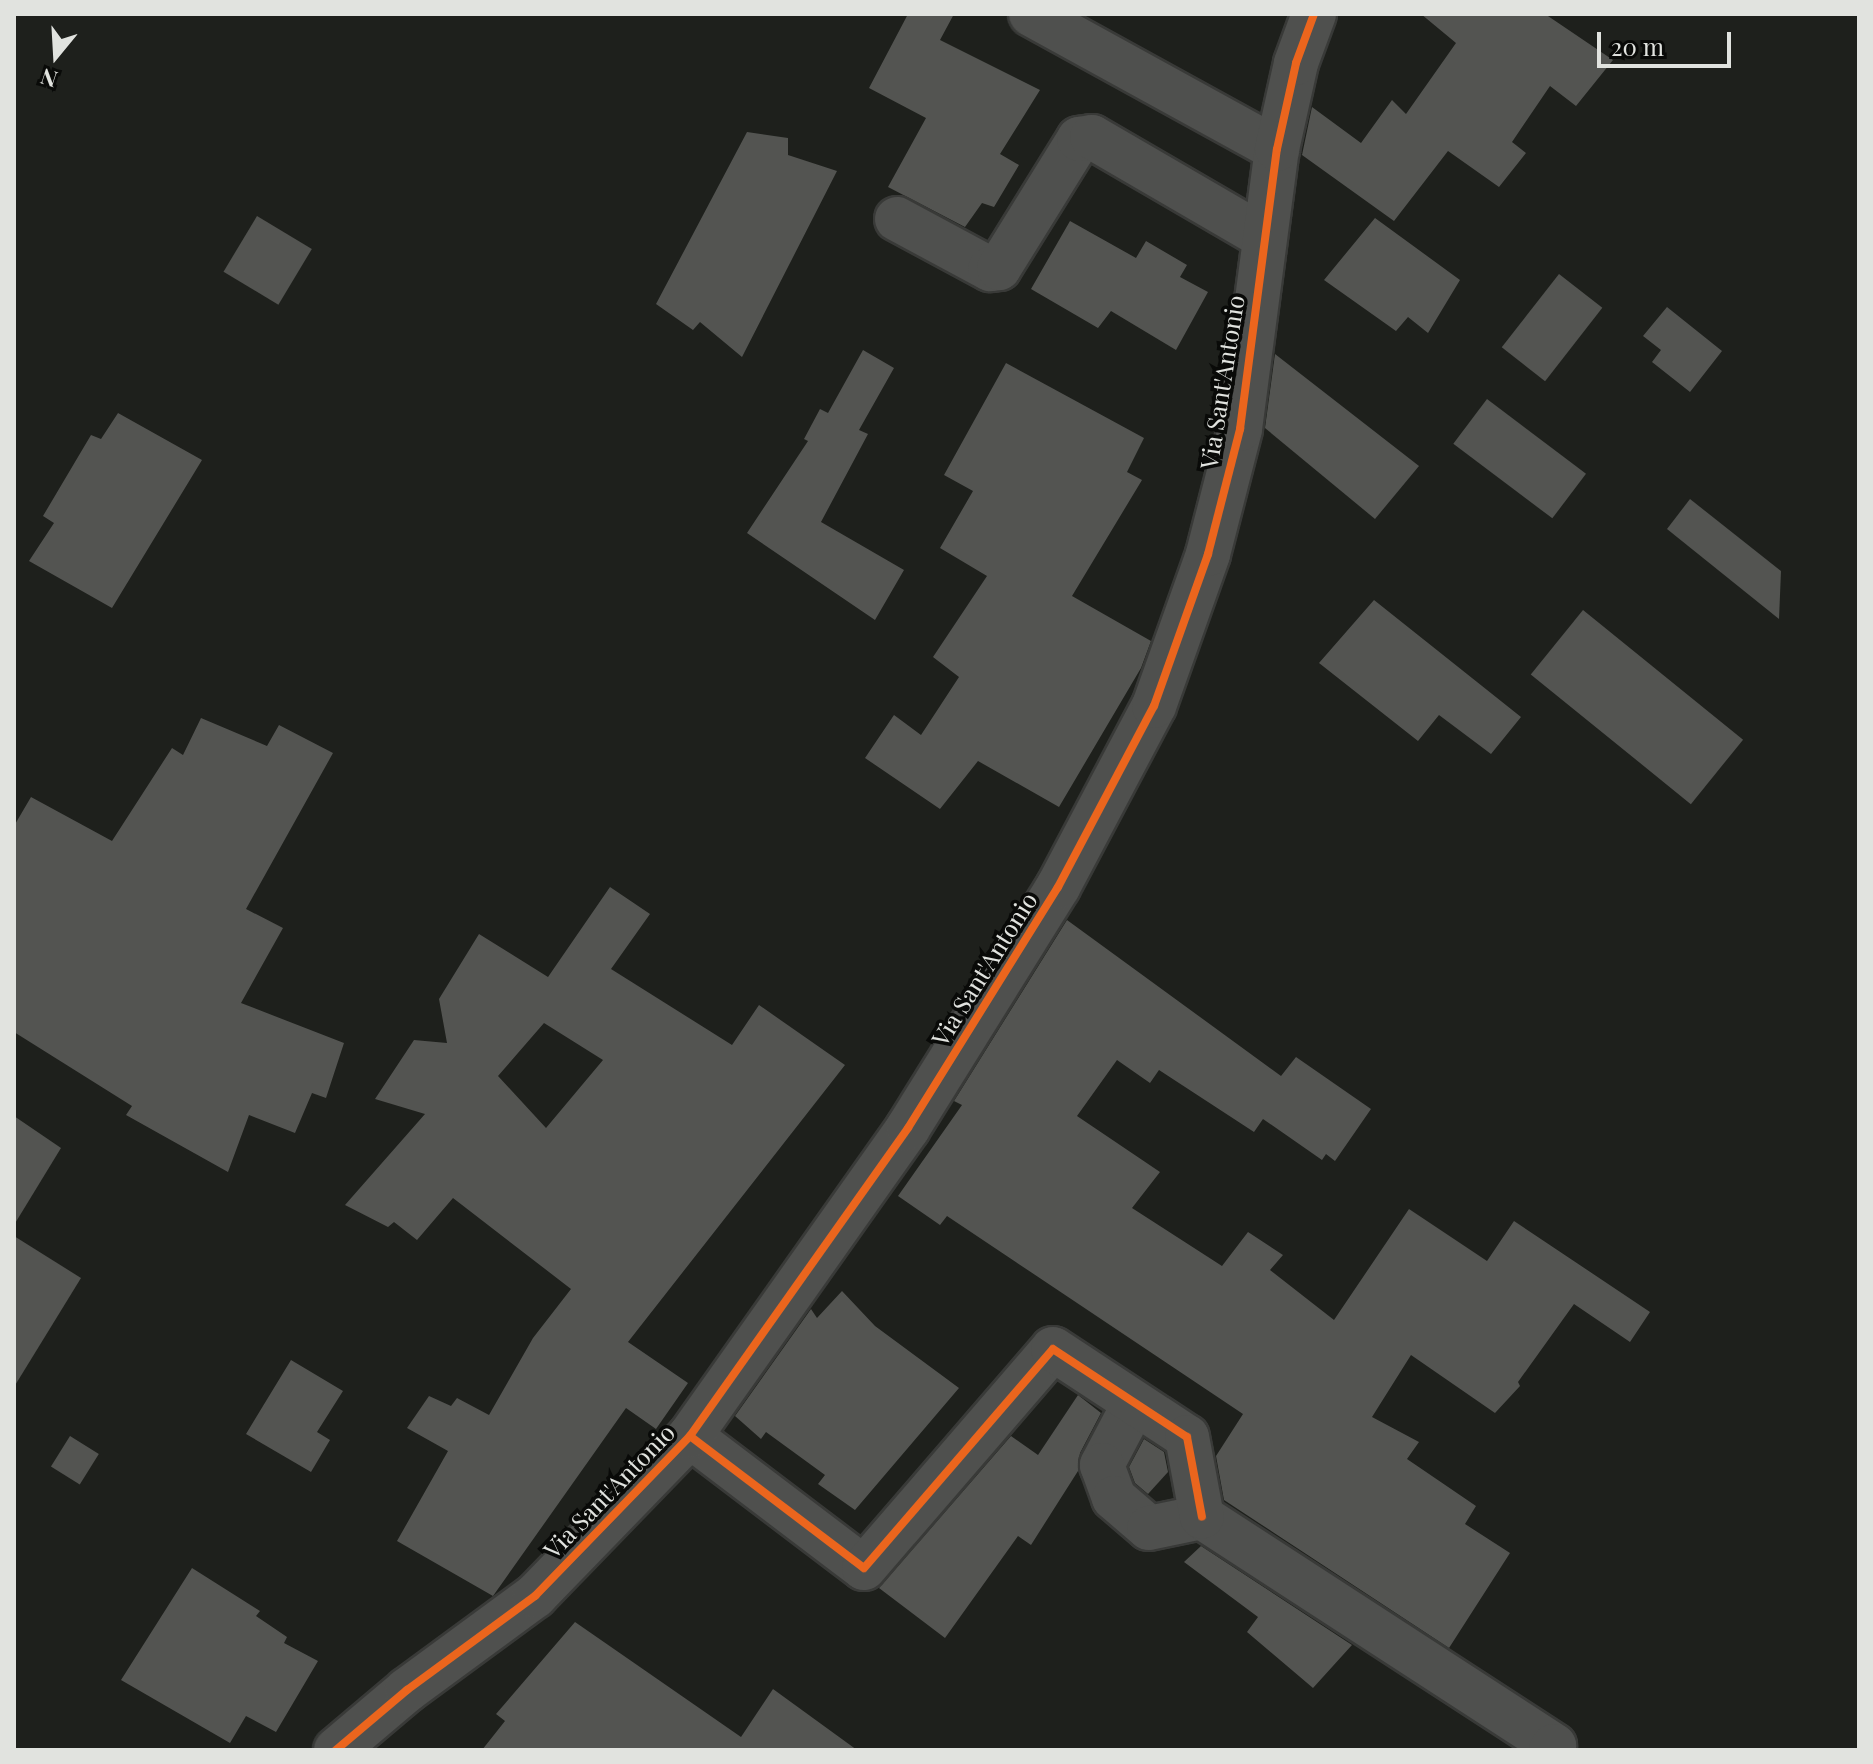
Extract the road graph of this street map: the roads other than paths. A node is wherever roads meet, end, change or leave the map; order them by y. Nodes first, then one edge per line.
1 (1031, 14) edge
2 (1314, 14) edge
3 (1277, 149) junction
4 (897, 219) dead end
5 (1264, 237) junction
6 (1133, 1406) junction
7 (690, 1436) junction
8 (1202, 1517) junction
9 (336, 1750) edge
10 (1551, 1750) edge

1 - 3 street
2 - 3 street, Via Sant'Antonio
3 - 5 street, Via Sant'Antonio
4 - 5 street
5 - 7 street, Via Sant'Antonio
6 - 7 street
6 - 8 street
6 - 8 street
7 - 9 street, Via Sant'Antonio
8 - 10 street

